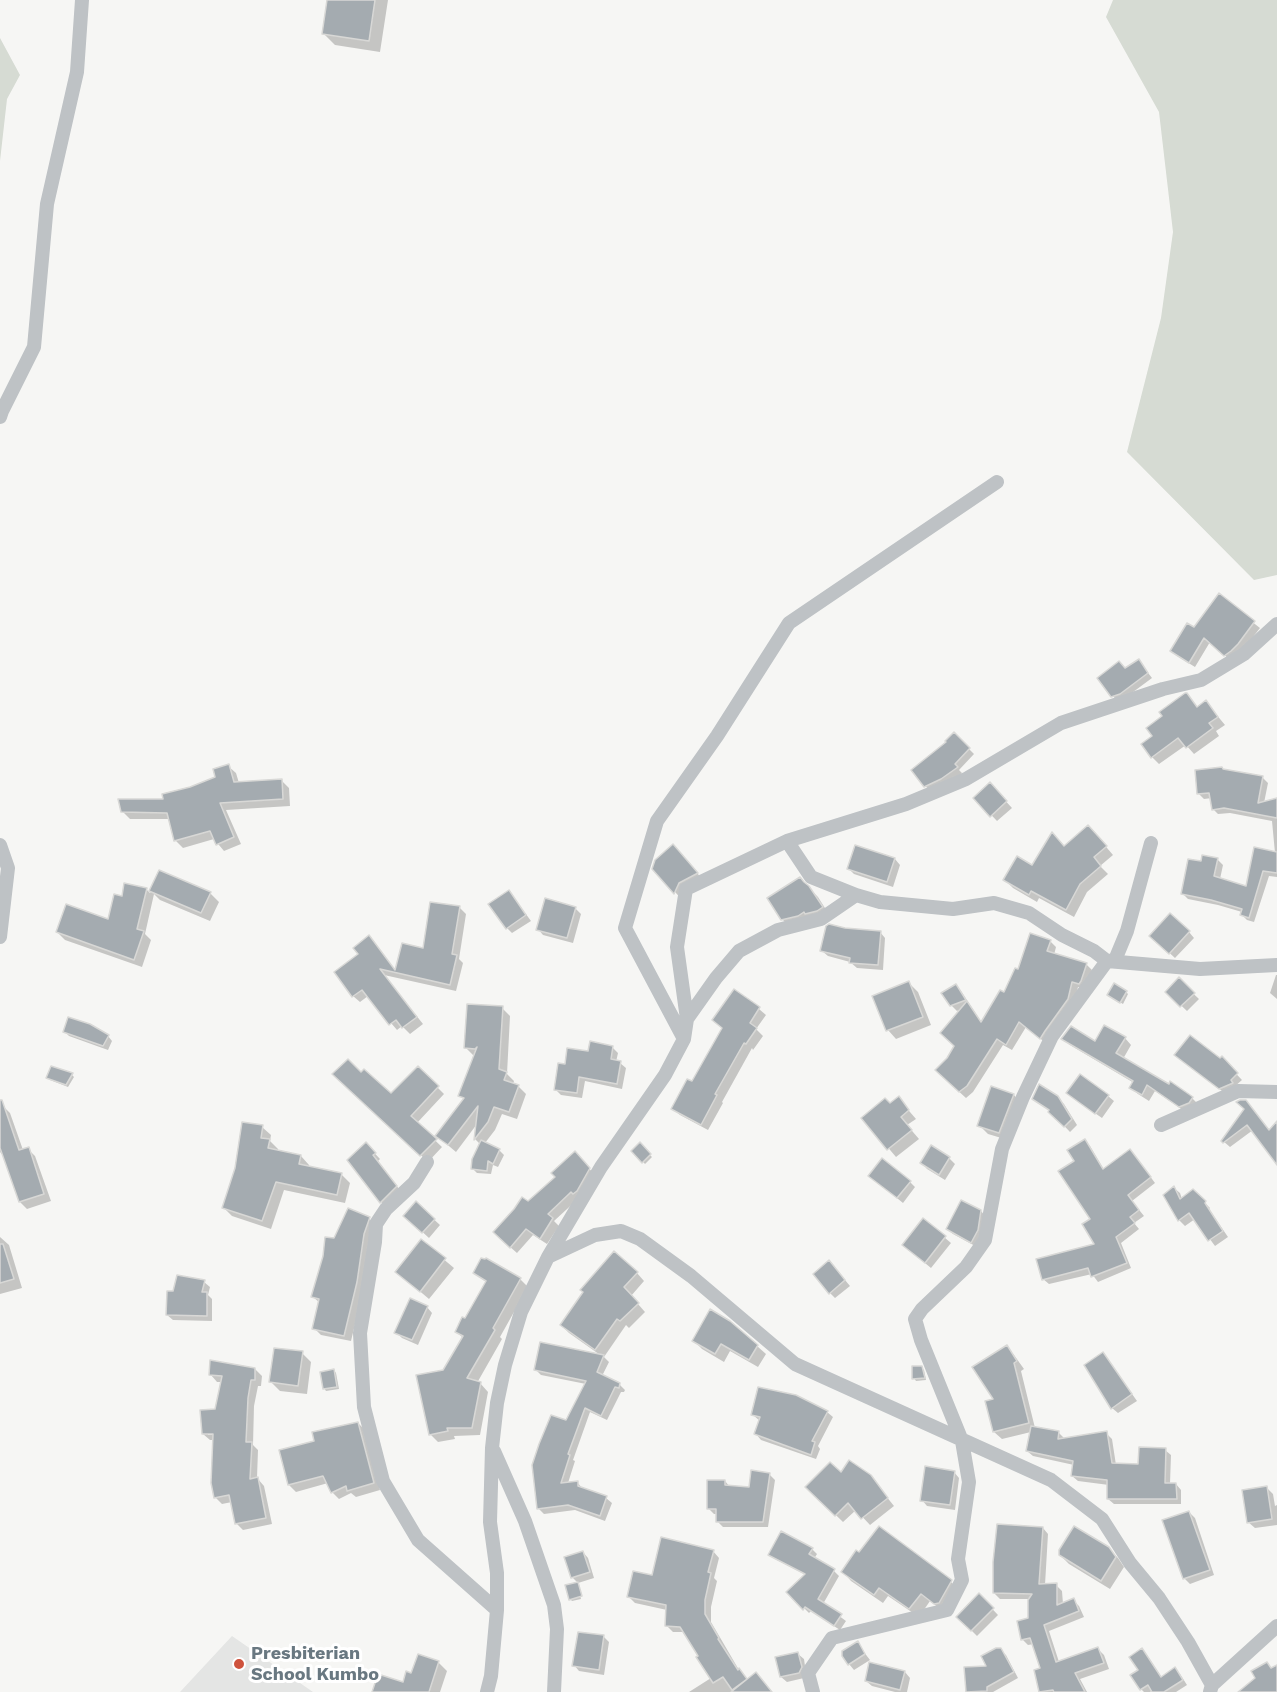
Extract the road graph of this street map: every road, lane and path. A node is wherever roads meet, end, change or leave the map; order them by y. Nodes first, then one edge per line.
1 (82, 0) edge
2 (0, 417) edge
3 (997, 482) dead end
4 (1277, 624) edge
5 (787, 842) junction
6 (1151, 843) dead end
7 (0, 845) edge
8 (856, 895) junction
9 (0, 937) edge
10 (1107, 961) junction
11 (1277, 965) edge
12 (687, 1019) junction
13 (684, 1039) junction
14 (1277, 1092) edge
15 (1161, 1125) dead end
16 (427, 1162) dead end
17 (548, 1257) junction
18 (962, 1441) junction
19 (492, 1448) junction
20 (496, 1610) junction
21 (1277, 1626) edge
22 (1211, 1688) edge
23 (487, 1692) edge
24 (554, 1692) edge
25 (813, 1692) edge

1 - 2 street
3 - 13 street
4 - 5 street
5 - 8 street
5 - 12 street
6 - 10 street
7 - 9 street
8 - 10 street
8 - 12 street
10 - 11 street
10 - 18 street
12 - 13 street
13 - 17 street
14 - 15 street
16 - 20 street
17 - 18 street
17 - 19 street
18 - 22 street
18 - 25 street
19 - 20 street
19 - 24 street
20 - 23 street
21 - 22 street

